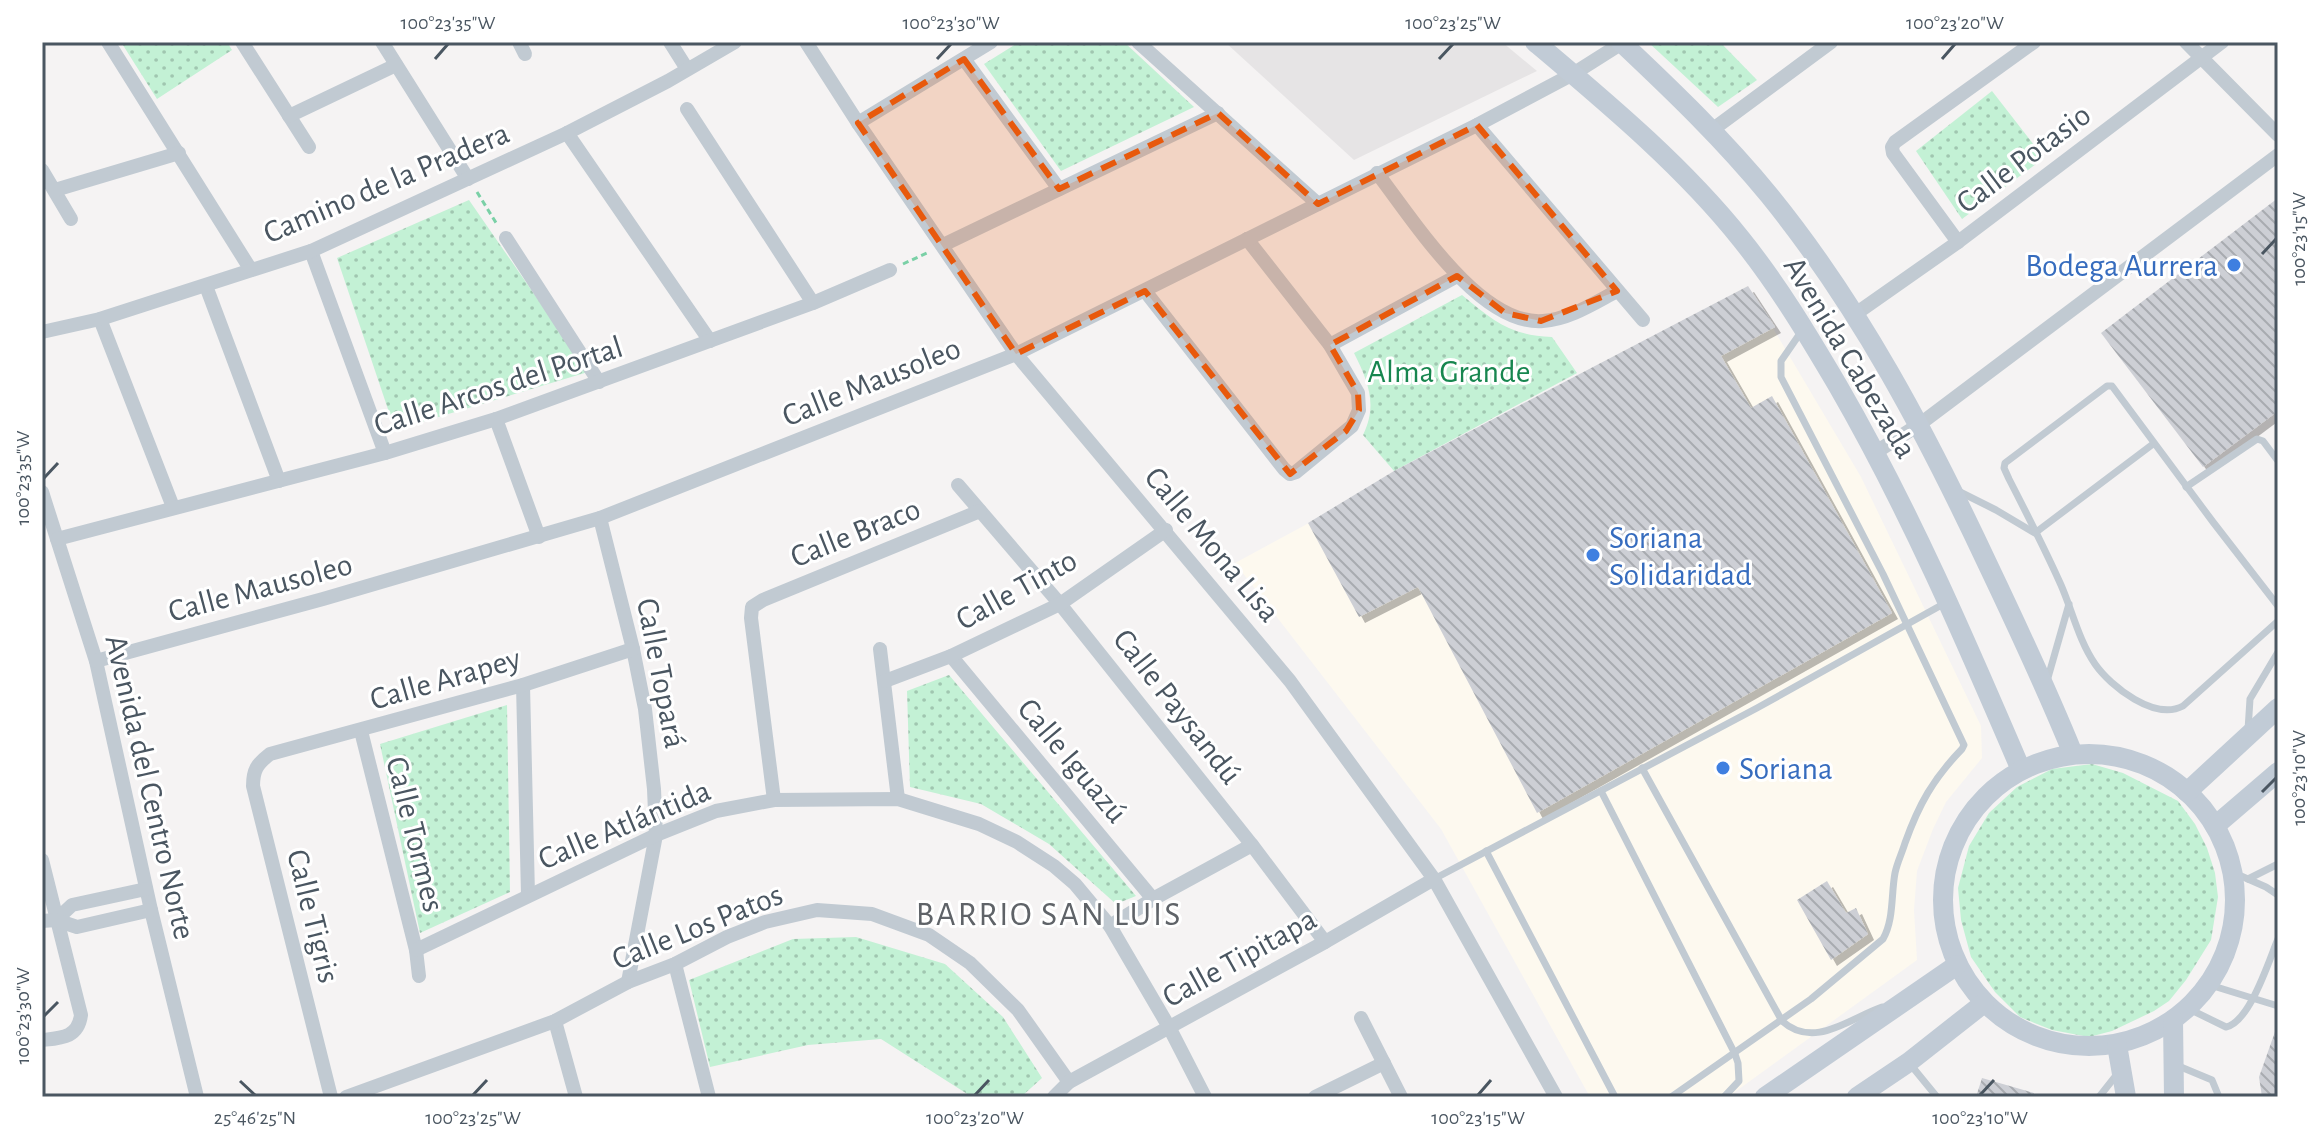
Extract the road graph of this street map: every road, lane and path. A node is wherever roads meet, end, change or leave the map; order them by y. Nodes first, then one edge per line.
1 (108, 42) edge
2 (242, 42) edge
3 (382, 42) edge
4 (670, 42) edge
5 (735, 42) edge
6 (806, 42) edge
7 (991, 42) edge
8 (1138, 42) edge
9 (1535, 42) edge
10 (1621, 42) edge
11 (1831, 42) edge
12 (2034, 42) edge
13 (2186, 42) edge
14 (2222, 42) edge
15 (1811, 47) edge
16 (964, 59) junction
17 (2203, 59) junction
18 (396, 65) junction
19 (687, 69) junction
20 (1573, 74) junction
21 (687, 109) dead end
22 (1218, 113) junction
23 (289, 116) junction
24 (858, 123) junction
25 (1477, 125) junction
26 (1712, 130) junction
27 (567, 133) junction
28 (2278, 135) edge
29 (309, 147) dead end
30 (179, 153) junction
31 (2278, 155) edge
32 (42, 170) edge
33 (1377, 173) junction
34 (468, 179) junction
35 (1059, 189) junction
36 (55, 190) junction
37 (1318, 204) junction
38 (71, 219) dead end
39 (506, 238) joint
40 (1247, 239) junction
41 (1958, 242) junction
42 (943, 245) junction
43 (311, 251) junction
44 (251, 270) junction
45 (890, 270) joint
46 (1457, 276) junction
47 (206, 286) junction
48 (1145, 291) junction
49 (1617, 291) junction
50 (813, 303) junction
51 (1854, 315) junction
52 (100, 319) junction
53 (1643, 320) dead end
54 (1804, 328) junction
55 (42, 332) edge
56 (710, 341) junction
57 (1330, 345) junction
58 (1016, 354) junction
59 (599, 382) junction
60 (496, 419) junction
61 (1920, 424) junction
62 (2153, 444) junction
63 (1876, 452) junction
64 (385, 453) junction
65 (2278, 461) edge
66 (279, 481) junction
67 (958, 485) dead end
68 (2186, 487) junction
69 (1951, 488) junction
70 (42, 492) edge
71 (173, 507) junction
72 (980, 511) junction
73 (600, 518) junction
74 (1166, 530) junction
75 (2035, 533) junction
76 (539, 537) junction
77 (57, 539) junction
78 (1949, 601) junction
79 (1060, 604) junction
80 (2069, 604) junction
81 (2278, 606) edge
82 (2278, 621) edge
83 (1907, 624) junction
84 (633, 649) junction
85 (880, 649) dead end
86 (2278, 652) edge
87 (951, 656) junction
88 (96, 661) junction
89 (885, 681) junction
90 (523, 685) junction
91 (2046, 687) junction
92 (2278, 708) edge
93 (361, 731) junction
94 (2247, 736) junction
95 (270, 754) joint
96 (2073, 754) junction
97 (1642, 768) junction
98 (2021, 770) junction
99 (2278, 772) edge
100 (1601, 791) junction
101 (2187, 792) junction
102 (898, 799) junction
103 (774, 800) junction
104 (2215, 826) junction
105 (656, 835) junction
106 (1252, 845) junction
107 (1486, 851) junction
108 (42, 860) edge
109 (2278, 864) edge
110 (2240, 875) junction
111 (1434, 879) junction
112 (146, 889) junction
113 (528, 895) junction
114 (2278, 895) edge
115 (1153, 899) junction
116 (151, 910) junction
117 (49, 920) edge
118 (1110, 926) junction
119 (2278, 939) edge
120 (1325, 942) junction
121 (416, 950) junction
122 (675, 964) junction
123 (1957, 965) junction
124 (419, 976) dead end
125 (628, 982) junction
126 (2210, 985) junction
127 (2253, 998) junction
128 (1984, 1003) junction
129 (1900, 1005) junction
130 (2278, 1006) edge
131 (2180, 1014) junction
132 (1361, 1018) dead end
133 (555, 1021) junction
134 (1782, 1021) junction
135 (1169, 1027) junction
136 (42, 1040) edge
137 (2117, 1045) junction
138 (1735, 1054) junction
139 (1909, 1062) junction
140 (1384, 1063) junction
141 (2174, 1064) junction
142 (2121, 1069) junction
143 (1069, 1082) junction
144 (1552, 1095) edge
145 (197, 1097) edge
146 (331, 1097) edge
147 (346, 1097) edge
148 (576, 1097) edge
149 (709, 1097) edge
150 (1054, 1097) edge
151 (1205, 1097) edge
152 (1315, 1097) edge
153 (1401, 1097) edge
154 (1615, 1097) edge
155 (1671, 1097) edge
156 (1724, 1097) edge
157 (1765, 1097) edge
158 (1857, 1097) edge
159 (1937, 1097) edge
160 (2099, 1097) edge
161 (2126, 1097) edge
162 (2174, 1097) edge
163 (2219, 1097) edge

1 - 30 street
2 - 23 street
3 - 18 street
4 - 19 street
5 - 19 street, Camino de la Pradera
6 - 24 street, Calle Mona Lisa
7 - 16 street
8 - 22 street
9 - 20 main road, Avenida Cabezada
10 - 20 street, Calle Mausoleo
10 - 26 main road, Avenida Cabezada
11 - 15 street
12 - 41 street
13 - 17 street
14 - 17 street, Calle Potasio
15 - 26 street
16 - 24 street
16 - 35 street
17 - 28 street
17 - 41 street, Calle Potasio
18 - 23 street
18 - 34 street
19 - 27 street, Camino de la Pradera
20 - 25 street, Calle Mausoleo
20 - 54 main road, Avenida Cabezada
21 - 50 street
22 - 35 street
22 - 37 street
23 - 29 street
24 - 42 street, Calle Mona Lisa
25 - 33 street, Calle Mausoleo
25 - 49 street
26 - 51 main road, Avenida Cabezada
27 - 34 street, Camino de la Pradera
27 - 56 street
30 - 36 street
30 - 44 street
31 - 61 street
32 - 36 street
33 - 37 street, Calle Mausoleo
33 - 46 street
34 - 39 path
34 - 43 street, Camino de la Pradera
35 - 42 street
36 - 38 street
37 - 40 street, Calle Mausoleo
39 - 59 street
40 - 48 street, Calle Mausoleo
40 - 57 street
41 - 51 street, Calle Potasio
42 - 45 path
42 - 58 street, Calle Mona Lisa
43 - 44 street, Camino de la Pradera
43 - 64 street
44 - 47 street, Camino de la Pradera
45 - 50 street, Calle Arcos del Portal
46 - 49 street
46 - 57 street
47 - 52 street, Camino de la Pradera
47 - 66 street
48 - 57 street
48 - 58 street, Calle Mausoleo
49 - 53 street
50 - 56 street, Calle Arcos del Portal
51 - 61 main road, Avenida Cabezada
52 - 55 street, Camino de la Pradera
52 - 71 street
54 - 63 main road, Avenida Cabezada
54 - 83 lane
56 - 59 street, Calle Arcos del Portal
58 - 73 street, Calle Mausoleo
58 - 74 street, Calle Mona Lisa
59 - 60 street, Calle Arcos del Portal
60 - 64 street, Calle Arcos del Portal
60 - 76 street
61 - 63 street
61 - 69 main road, Avenida Cabezada
62 - 68 lane
62 - 75 lane
62 - 75 lane
63 - 78 main road, Avenida Cabezada
64 - 66 street, Calle Arcos del Portal
65 - 68 lane
66 - 71 street, Calle Arcos del Portal
67 - 72 street, Calle Paysandú
68 - 81 lane
69 - 75 lane
69 - 91 main road, Avenida Cabezada
70 - 77 street, Avenida del Centro Norte
71 - 77 street, Calle Arcos del Portal
72 - 79 street, Calle Paysandú
72 - 103 street, Calle Braco
73 - 76 street, Calle Mausoleo
73 - 84 street, Calle Topará
74 - 79 street, Calle Tinto
74 - 111 street, Calle Mona Lisa
75 - 80 lane
76 - 88 street, Calle Mausoleo
77 - 88 street, Avenida del Centro Norte
78 - 83 lane
78 - 98 main road, Avenida Cabezada
79 - 87 street, Calle Tinto
79 - 106 street, Calle Paysandú
80 - 82 lane
80 - 91 lane
83 - 97 lane
83 - 134 lane
84 - 90 street, Calle Arapey
84 - 105 street, Calle Topará
85 - 89 street
86 - 94 lane
87 - 89 street, Calle Tinto
87 - 115 street, Calle Iguazú
88 - 112 street, Avenida del Centro Norte
89 - 102 street
90 - 93 street, Calle Arapey
90 - 113 street
91 - 96 main road, Avenida Cabezada
92 - 94 main road
93 - 95 street, Calle Arapey
93 - 121 street, Calle Tormes
94 - 101 main road
95 - 146 street, Calle Tigris
96 - 98 main road
96 - 101 main road
97 - 100 lane
97 - 134 lane
98 - 123 main road
99 - 104 main road
100 - 107 lane
100 - 138 lane
101 - 104 main road
102 - 103 street, Calle Atlántida
102 - 118 street, Calle Atlántida
103 - 105 street, Calle Atlántida
104 - 110 main road
105 - 113 street, Calle Atlántida
105 - 125 street, Calle Topará
106 - 115 street
106 - 120 street, Calle Paysandú
107 - 111 lane
107 - 154 lane
108 - 117 street
109 - 110 lane
110 - 114 lane
110 - 126 main road
111 - 120 street, Calle Tipitapa
111 - 144 street, Calle Mona Lisa
112 - 116 street, Avenida del Centro Norte
112 - 117 street
113 - 121 street, Calle Atlántida
115 - 118 street
116 - 117 street
116 - 145 street, Avenida del Centro Norte
117 - 136 street
118 - 135 street, Calle Atlántida
119 - 127 lane
120 - 135 street, Calle Tipitapa
121 - 124 street, Calle Tormes
122 - 125 street, Calle Los Patos
122 - 143 street, Calle Los Patos
122 - 149 street
123 - 128 main road
123 - 129 main road
125 - 133 street, Calle Los Patos
126 - 127 lane
126 - 131 main road
127 - 130 lane
127 - 131 lane
128 - 137 main road
128 - 139 main road
129 - 134 lane
129 - 157 main road
131 - 137 main road
131 - 141 main road
132 - 140 street
133 - 147 street, Calle Los Patos
133 - 148 street
134 - 138 lane
135 - 143 street, Calle Tipitapa
135 - 151 street, Calle Atlántida
137 - 142 main road
138 - 155 lane
138 - 156 lane
139 - 158 main road
139 - 159 lane
140 - 152 street
140 - 153 street
141 - 162 main road
141 - 163 lane
142 - 160 lane
142 - 161 main road
143 - 150 street, Calle Tipitapa

